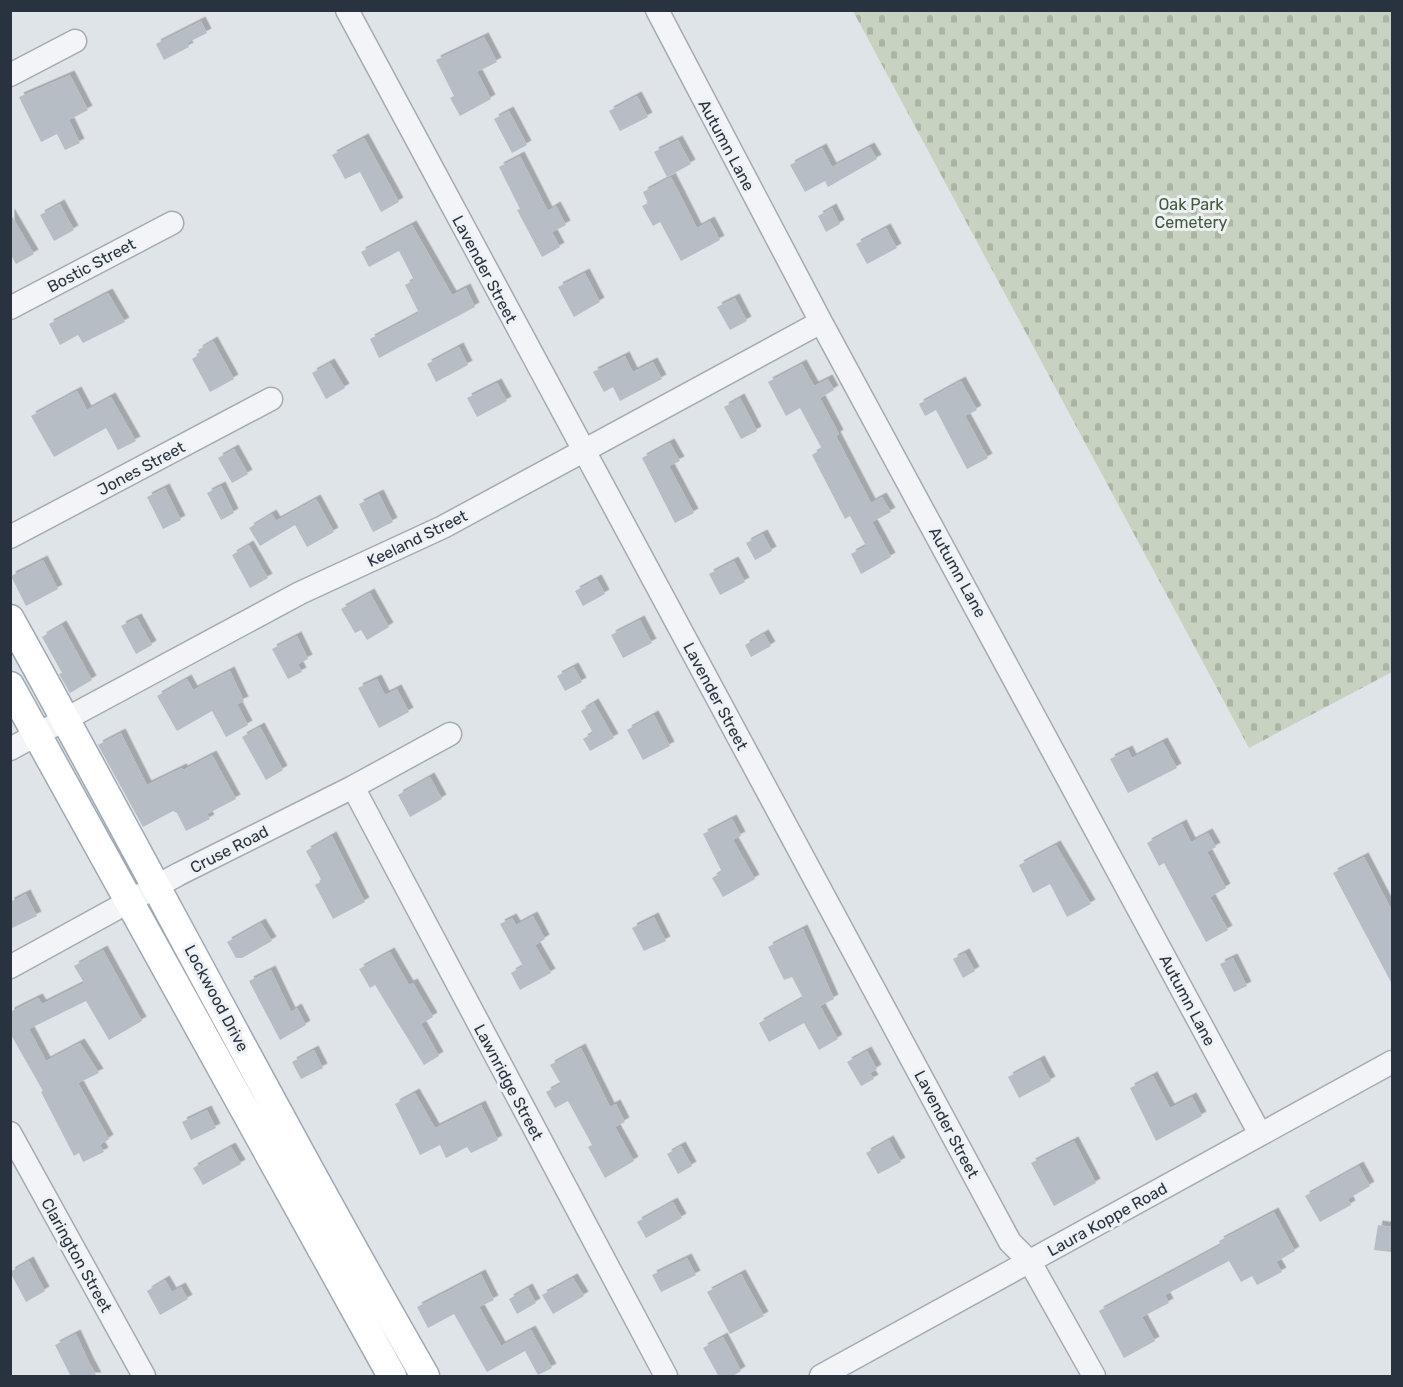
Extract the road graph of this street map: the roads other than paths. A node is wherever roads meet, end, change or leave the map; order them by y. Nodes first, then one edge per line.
1 (347, 10) edge
2 (657, 10) edge
3 (75, 41) dead end
4 (10, 75) edge
5 (172, 223) dead end
6 (10, 308) edge
7 (821, 322) junction
8 (271, 399) dead end
9 (583, 452) junction
10 (10, 537) edge
11 (10, 620) edge
12 (10, 686) edge
13 (65, 719) junction
14 (37, 734) junction
15 (450, 734) dead end
16 (10, 748) edge
17 (353, 787) junction
18 (157, 885) junction
19 (131, 900) junction
20 (10, 967) edge
21 (1392, 1062) edge
22 (10, 1133) edge
23 (1260, 1134) junction
24 (1030, 1262) junction
25 (144, 1377) edge
26 (392, 1377) edge
27 (425, 1377) edge
28 (666, 1377) edge
29 (821, 1377) edge
30 (1094, 1377) edge

1 - 9 street, Lavender Street
2 - 7 street, Autumn Lane
3 - 4 street
5 - 6 street, Bostic Street
7 - 9 street, Keeland Street
7 - 23 street, Autumn Lane
8 - 10 street, Jones Street
9 - 13 street, Keeland Street
9 - 24 street, Lavender Street
11 - 13 main road, Lockwood Drive
12 - 14 main road, Lockwood Drive
13 - 14 street, Keeland Street
13 - 18 main road, Lockwood Drive
14 - 16 street, Keeland Street
14 - 19 main road, Lockwood Drive
15 - 17 street, Cruse Road
17 - 18 street, Cruse Road
17 - 28 street, Lawnridge Street
18 - 19 street, Cruse Road
18 - 27 main road, Lockwood Drive
19 - 20 street, Cruse Road
19 - 26 main road, Lockwood Drive
21 - 23 street, Laura Koppe Road
22 - 25 street, Clarington Street
23 - 24 street, Laura Koppe Road
24 - 29 street, Laura Koppe Road
24 - 30 street, Lavender Street

